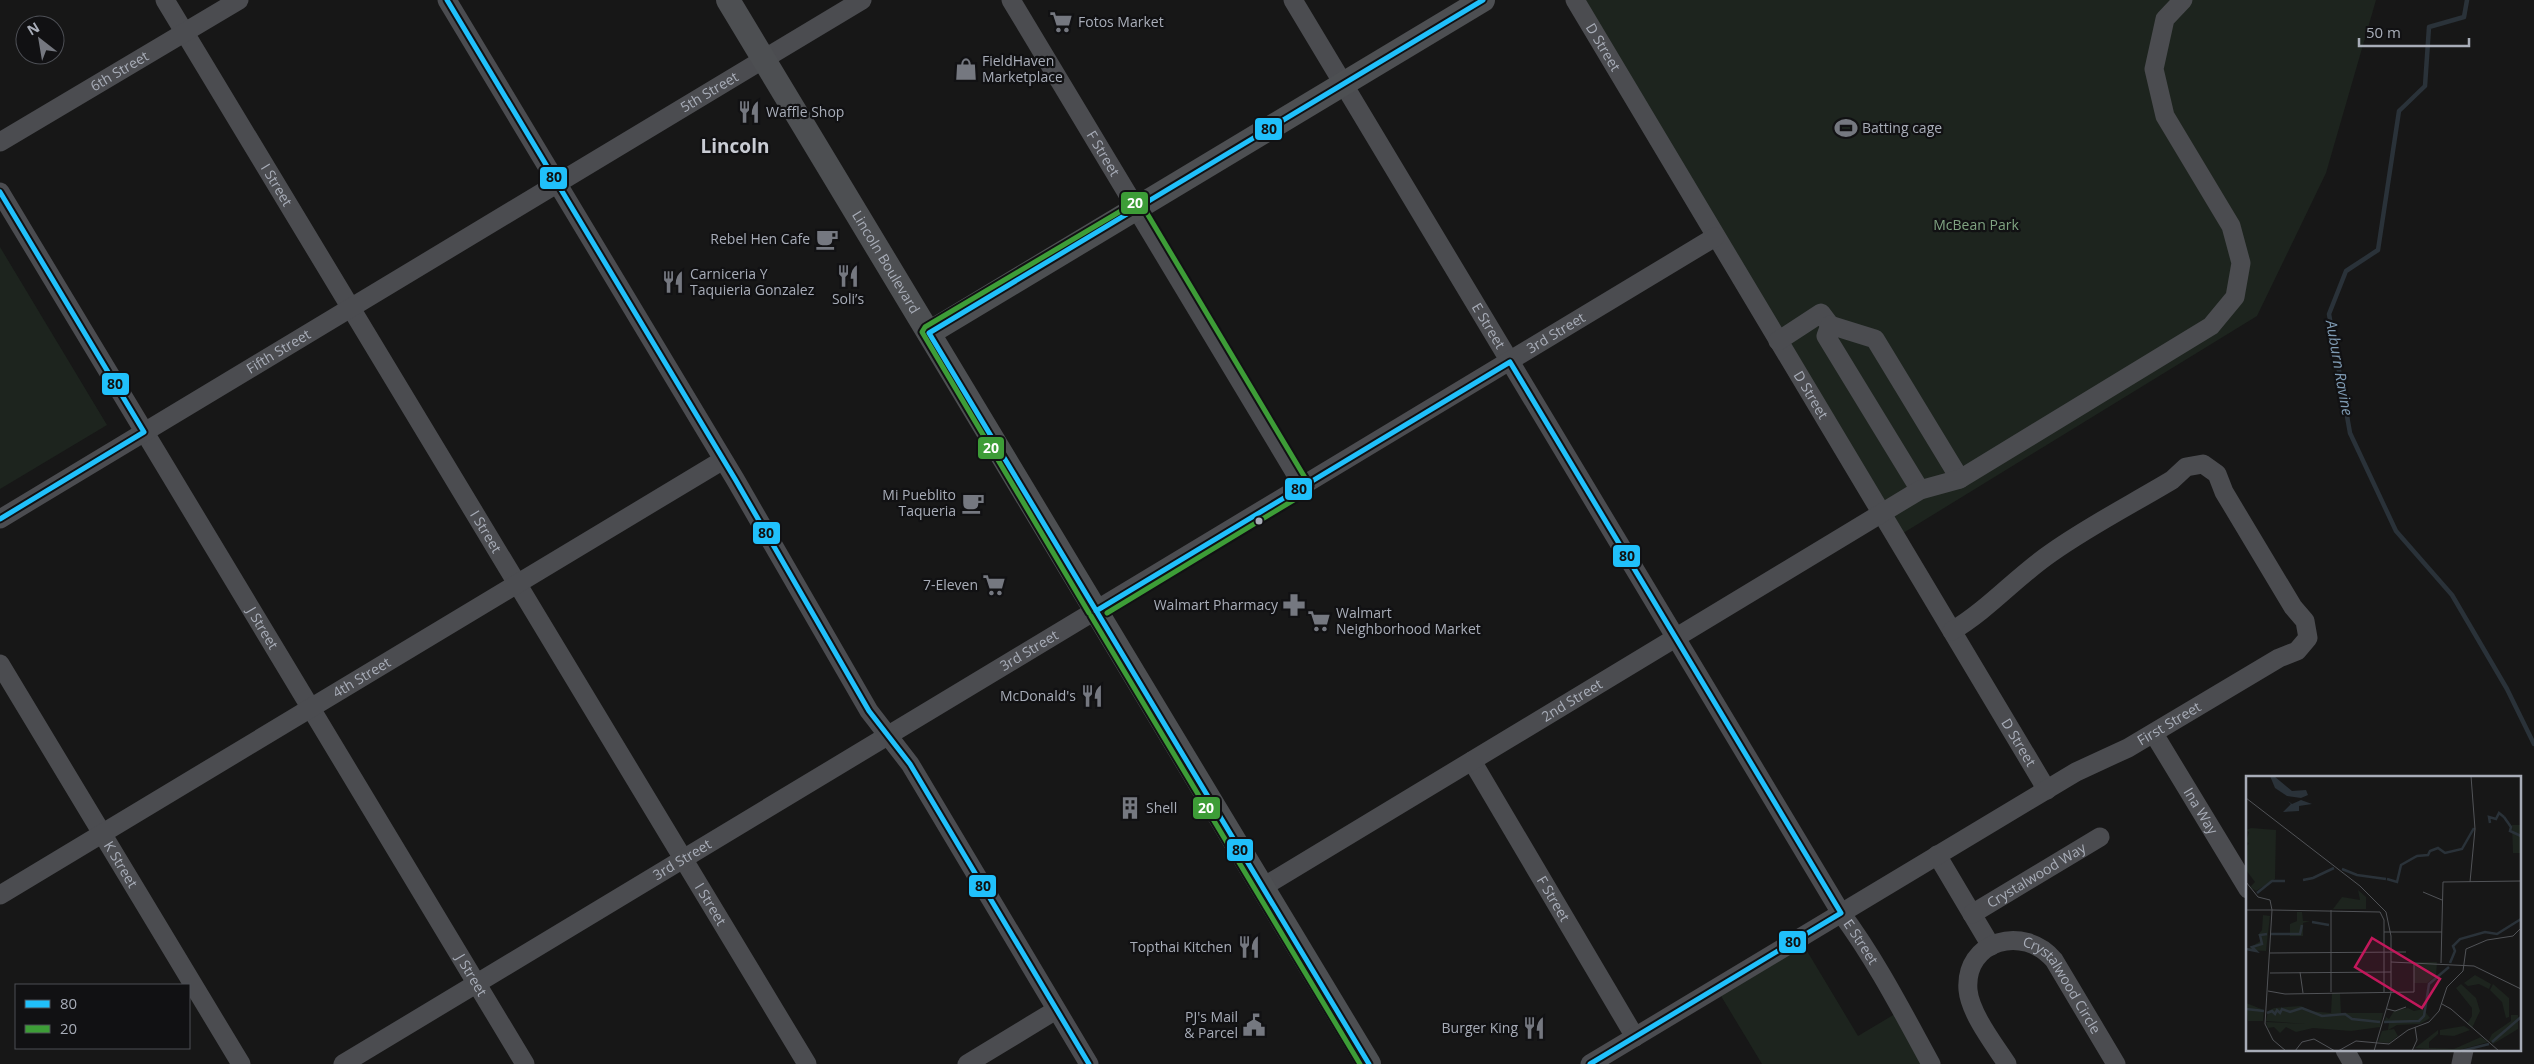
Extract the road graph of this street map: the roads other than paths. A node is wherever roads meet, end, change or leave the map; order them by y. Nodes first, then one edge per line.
1 (165, 0) edge
2 (239, 0) edge
3 (446, 0) edge
4 (728, 0) edge
5 (862, 0) edge
6 (1011, 0) edge
7 (1293, 0) edge
8 (1483, 0) edge
9 (1575, 0) edge
10 (2183, 0) edge
11 (185, 32) junction
12 (764, 59) junction
13 (1343, 84) junction
14 (0, 142) edge
15 (556, 183) junction
16 (0, 192) edge
17 (1136, 209) junction
18 (1715, 236) junction
19 (351, 308) junction
20 (1830, 325) junction
21 (929, 333) junction
22 (1778, 341) junction
23 (1510, 362) junction
24 (144, 432) junction
25 (723, 460) junction
26 (1960, 479) junction
27 (1303, 486) junction
28 (1920, 490) junction
29 (1881, 513) junction
30 (0, 519) edge
31 (517, 584) junction
32 (1096, 611) junction
33 (1952, 631) junction
34 (1676, 637) junction
35 (0, 664) edge
36 (311, 708) junction
37 (2154, 734) junction
38 (888, 736) junction
39 (1472, 761) junction
40 (2047, 790) junction
41 (102, 834) junction
42 (2100, 837) dead end
43 (1937, 855) junction
44 (684, 859) junction
45 (2246, 886) edge
46 (1263, 887) junction
47 (0, 895) edge
48 (1841, 913) junction
49 (1972, 914) junction
50 (1991, 946) junction
51 (477, 983) junction
52 (1056, 1010) junction
53 (1635, 1037) junction
54 (2346, 1052) edge
55 (241, 1064) edge
56 (343, 1064) edge
57 (525, 1064) edge
58 (807, 1064) edge
59 (967, 1064) edge
60 (1089, 1064) edge
61 (1369, 1064) edge
62 (1590, 1064) edge
63 (1931, 1064) edge
64 (2007, 1064) edge
65 (2116, 1064) edge
66 (2353, 1064) edge

1 - 11 street, I Street
2 - 11 street, 6th Street
3 - 15 street
4 - 12 main road, Lincoln Boulevard
5 - 12 street, 5th Street
6 - 17 street, F Street
7 - 13 street, E Street
8 - 13 main road
9 - 18 street, D Street
10 - 26 street, 2nd Street
11 - 14 street, 6th Street
11 - 19 street, I Street
12 - 15 street, 5th Street
12 - 21 main road, Lincoln Boulevard
13 - 17 main road
13 - 23 street, E Street
15 - 19 street, Fifth Street
15 - 25 street
16 - 24 street, J Street
17 - 21 main road
17 - 27 street, F Street
18 - 22 street, D Street
18 - 23 street, 3rd Street
19 - 24 street, Fifth Street
19 - 31 street, I Street
20 - 22 street
20 - 26 street
20 - 28 street
21 - 32 main road, Lincoln Boulevard
22 - 29 street, D Street
23 - 27 street, 3rd Street
23 - 34 street, E Street
24 - 30 street, Fifth Street
24 - 36 street, J Street
25 - 31 street, 4th Street
25 - 38 street
26 - 28 street, 2nd Street
27 - 32 street, 3rd Street
28 - 29 street, 2nd Street
29 - 33 street, D Street
29 - 34 street, 2nd Street
31 - 36 street, 4th Street
31 - 44 street, I Street
32 - 38 street, 3rd Street
32 - 46 main road, Lincoln Boulevard
33 - 37 street, First Street
33 - 40 street, D Street
34 - 39 street, 2nd Street
34 - 48 street, E Street
35 - 41 street, K Street
36 - 41 street, 4th Street
36 - 51 street, J Street
37 - 40 street, First Street
37 - 45 street, Ina Way
38 - 44 street, 3rd Street
38 - 52 street
39 - 46 street, 2nd Street
39 - 53 street, F Street
40 - 43 street, First Street
41 - 47 street, 4th Street
41 - 55 street, K Street
42 - 49 street, Crystalwood Way
43 - 48 street, First Street
43 - 49 street
44 - 51 street, 3rd Street
44 - 58 street, I Street
46 - 61 main road, Lincoln Boulevard
48 - 53 street, First Street
48 - 63 street, E Street
49 - 50 street
50 - 64 street
50 - 65 street, Crystalwood Circle
51 - 56 street, 3rd Street
51 - 57 street, J Street
52 - 59 street
52 - 60 street
53 - 62 street, First Street
54 - 66 street

